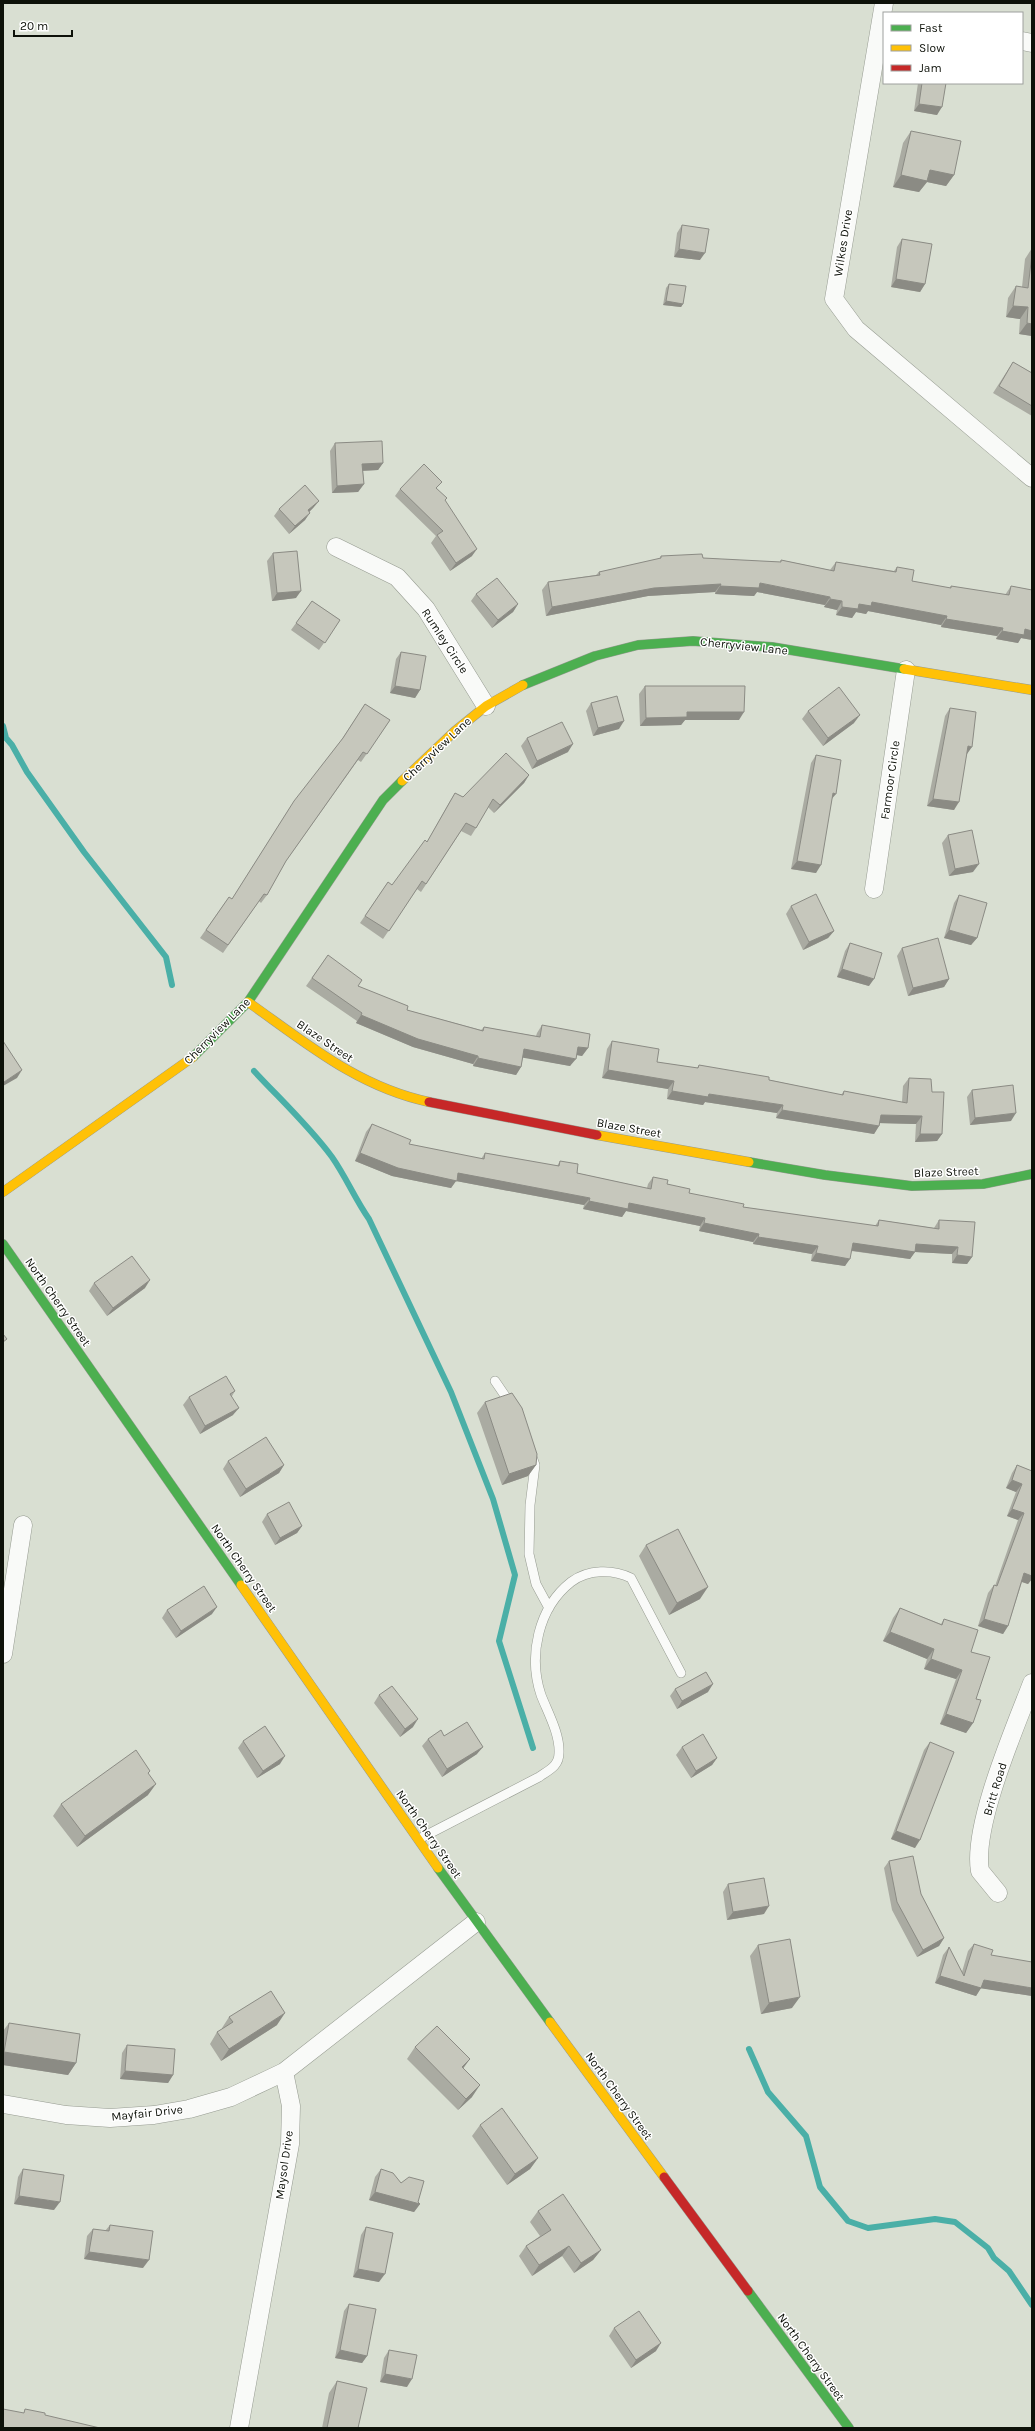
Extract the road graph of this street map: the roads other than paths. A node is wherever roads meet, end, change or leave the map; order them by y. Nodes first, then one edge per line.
1 (883, 11) edge
2 (1032, 478) edge
3 (336, 547) dead end
4 (906, 670) junction
5 (1032, 690) edge
6 (486, 706) junction
7 (874, 889) dead end
8 (248, 1002) junction
9 (1032, 1174) edge
10 (3, 1192) edge
11 (3, 1244) edge
12 (495, 1381) dead end
13 (519, 1417) edge
14 (528, 1444) edge
15 (23, 1525) dead end
16 (549, 1608) junction
17 (3, 1654) edge
18 (681, 1673) dead end
19 (1032, 1683) edge
20 (418, 1839) junction
21 (998, 1893) dead end
22 (476, 1922) junction
23 (284, 2072) junction
24 (3, 2104) edge
25 (239, 2428) edge
26 (848, 2428) edge

1 - 2 street, Wilkes Drive
3 - 6 street, Rumley Circle
4 - 5 street, Cherryview Lane
4 - 6 street, Cherryview Lane
4 - 7 street, Farmoor Circle
6 - 8 street, Cherryview Lane
8 - 9 street, Blaze Street
8 - 10 street, Cherryview Lane
11 - 20 street, North Cherry Street
12 - 13 lane
14 - 16 lane
15 - 17 street
16 - 18 lane
16 - 20 lane
19 - 21 street, Britt Road
20 - 22 street, North Cherry Street
22 - 23 street
22 - 26 street, North Cherry Street
23 - 24 street, Mayfair Drive
23 - 25 street, Maysol Drive

